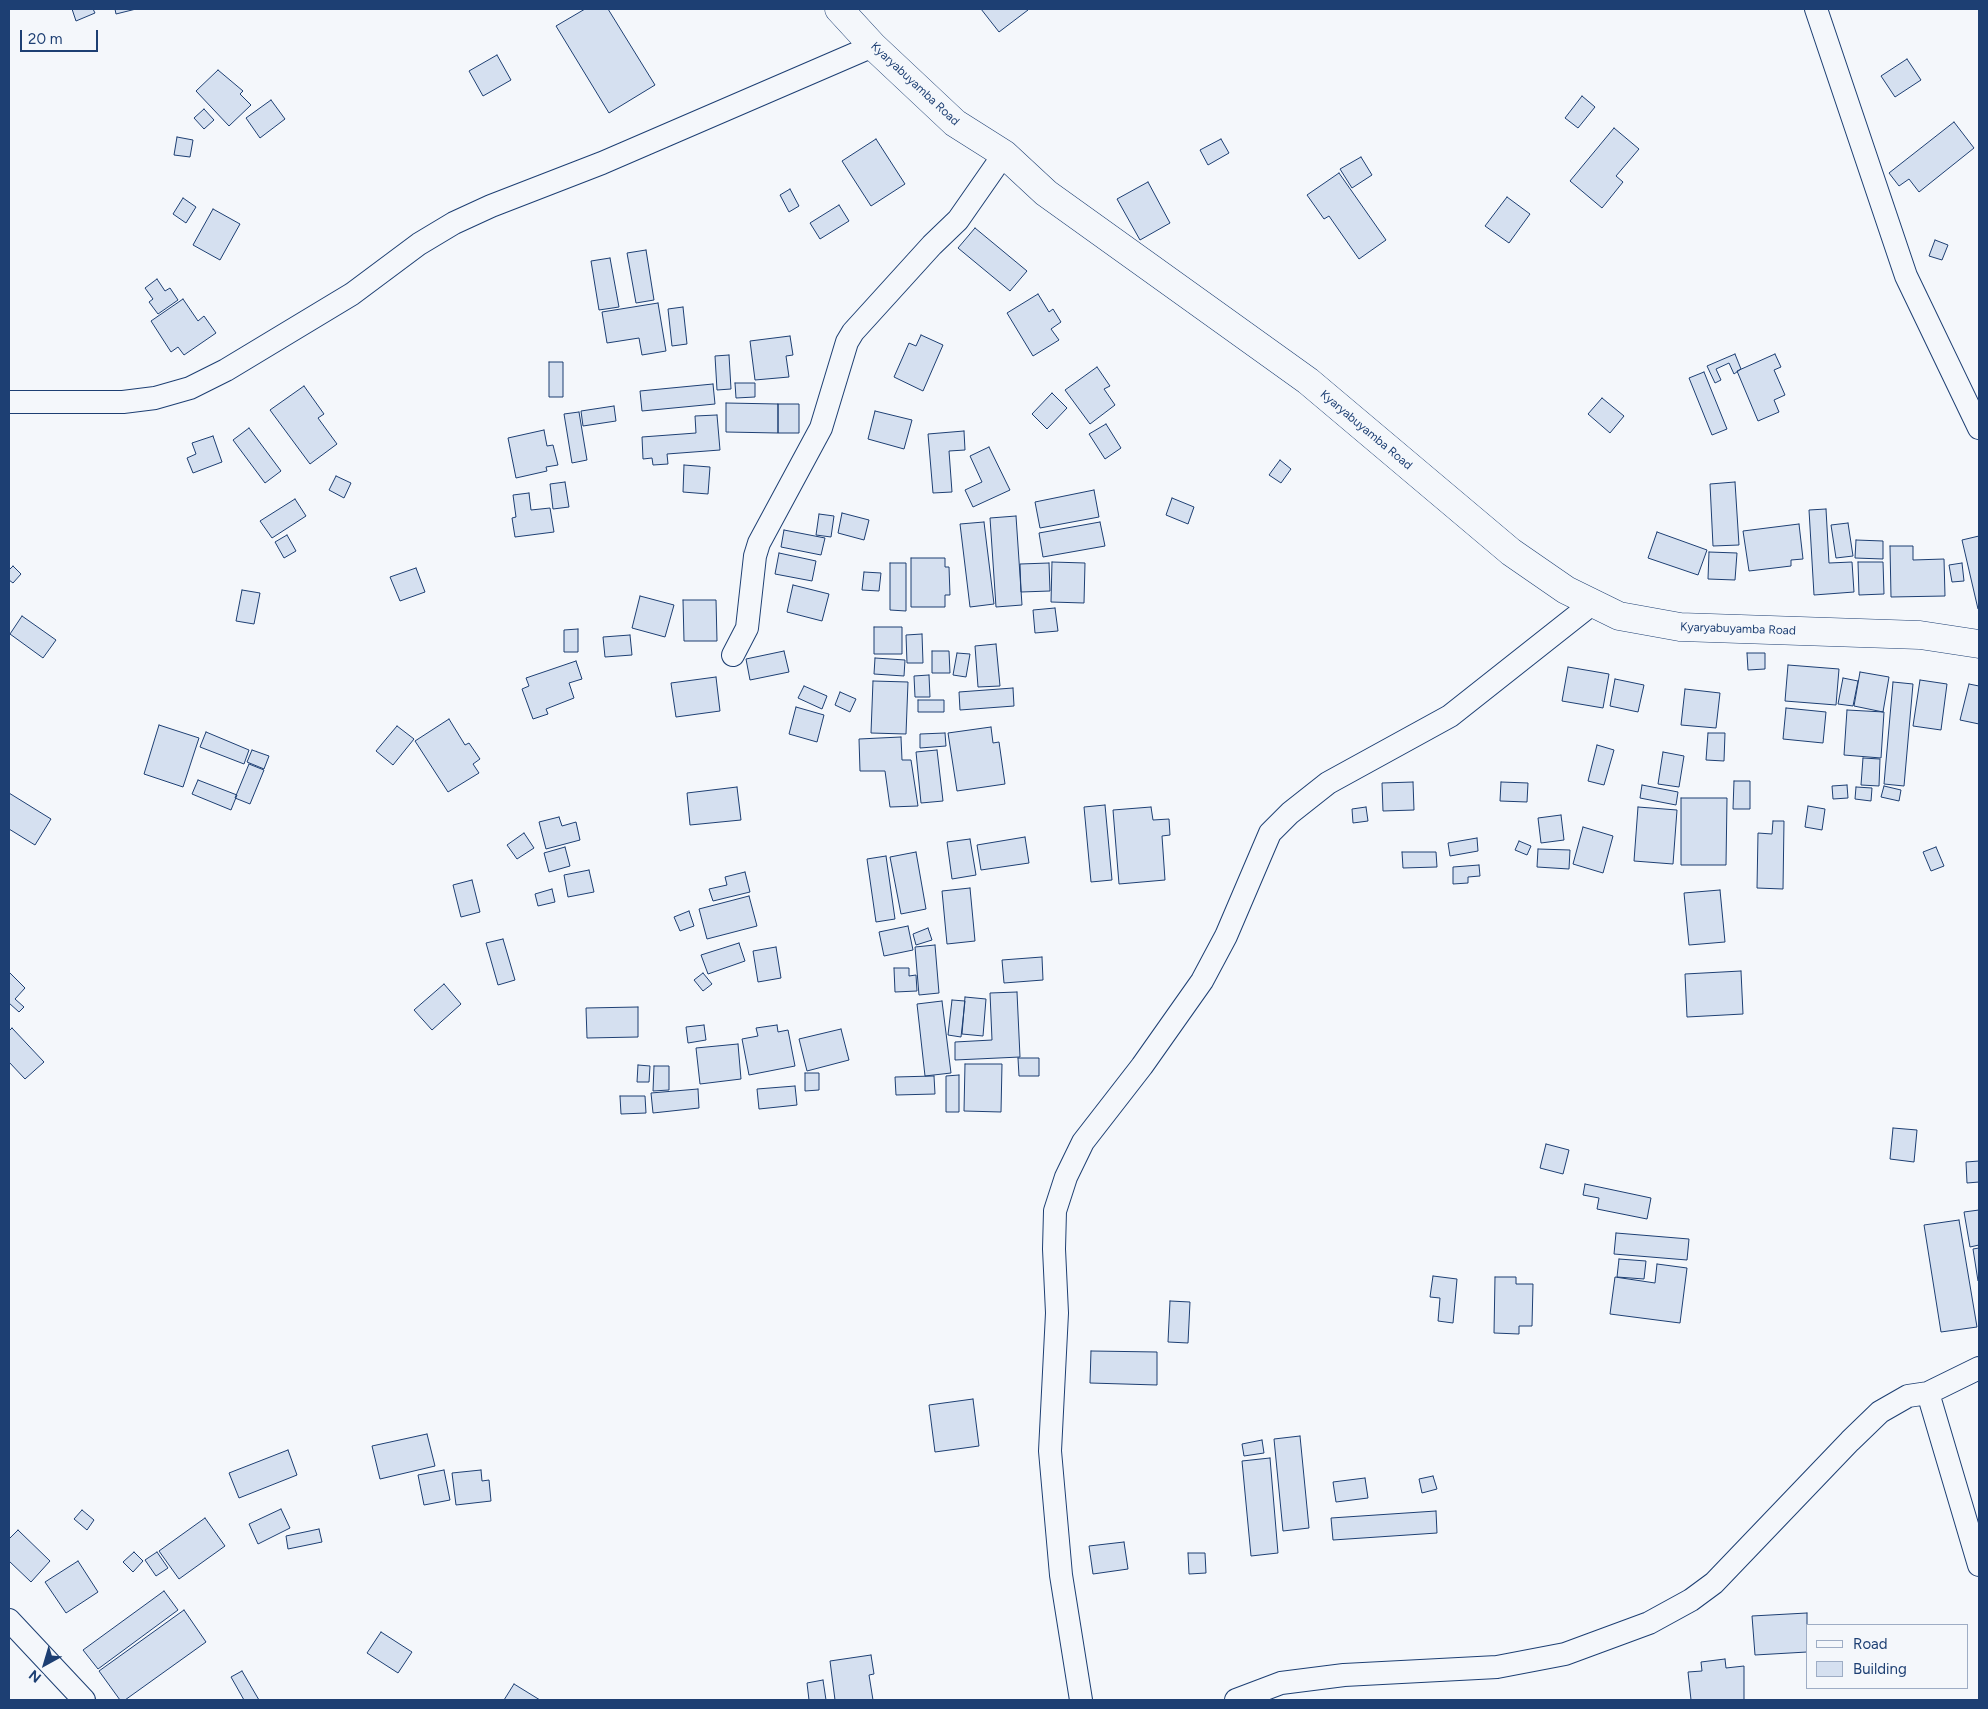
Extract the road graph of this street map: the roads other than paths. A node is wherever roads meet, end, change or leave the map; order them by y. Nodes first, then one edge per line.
1 (839, 9) edge
2 (1816, 9) edge
3 (873, 46) junction
4 (1004, 154) junction
5 (9, 402) edge
6 (1979, 428) edge
7 (1592, 603) junction
8 (1979, 644) edge
9 (733, 655) dead end
10 (1979, 1368) edge
11 (1928, 1393) junction
12 (1979, 1565) edge
13 (9, 1620) edge
14 (84, 1700) edge
15 (1081, 1700) edge
16 (1236, 1700) edge

1 - 3 street, Kyaryabuyamba Road
2 - 6 street
3 - 4 street, Kyaryabuyamba Road
3 - 5 street
4 - 7 street, Kyaryabuyamba Road
4 - 9 street
7 - 8 street, Kyaryabuyamba Road
7 - 15 street
10 - 11 street
11 - 12 street
11 - 16 street
13 - 14 street

